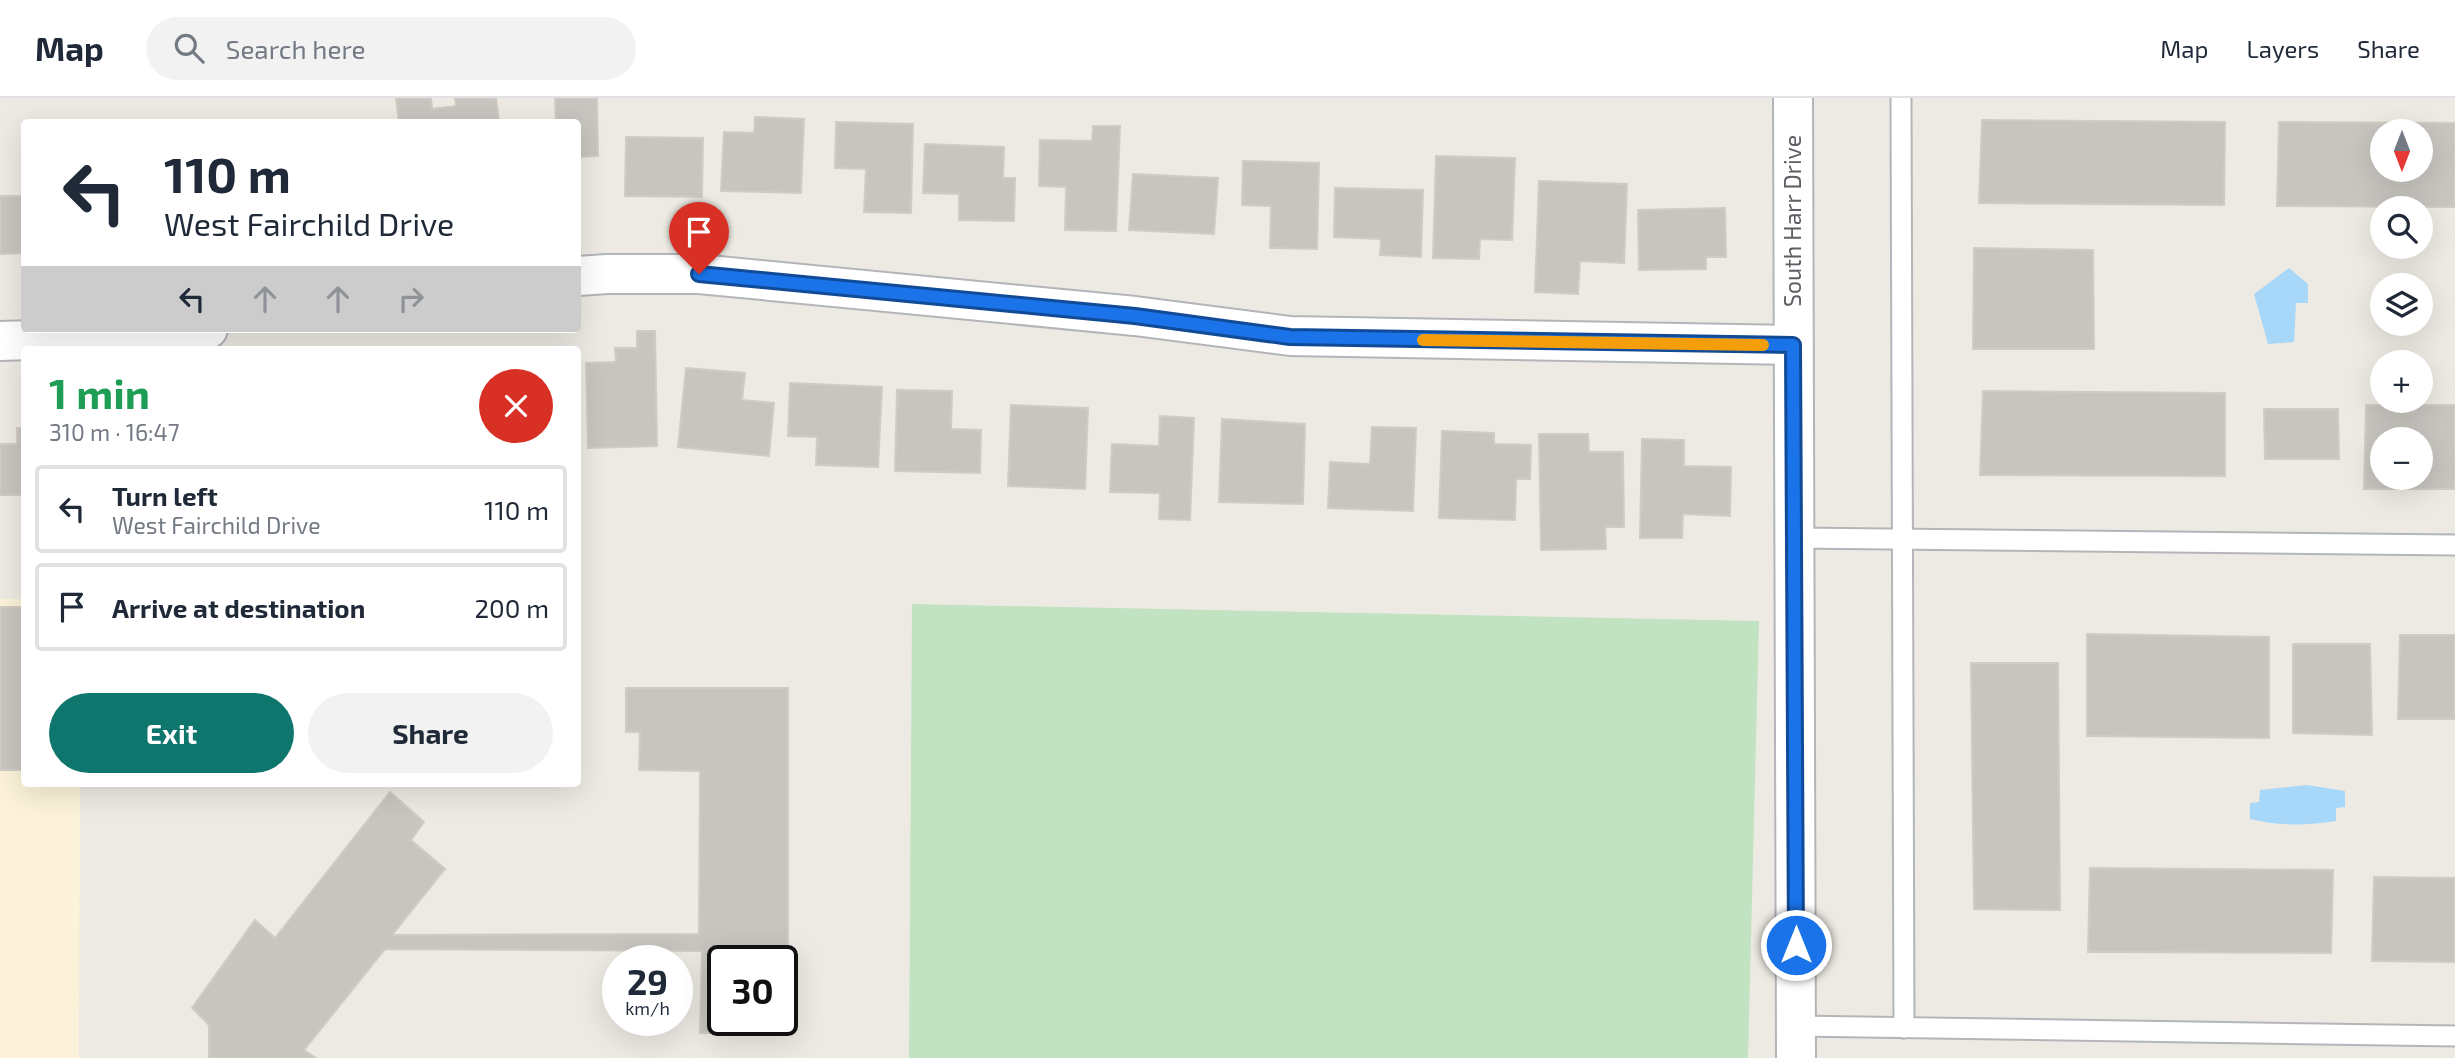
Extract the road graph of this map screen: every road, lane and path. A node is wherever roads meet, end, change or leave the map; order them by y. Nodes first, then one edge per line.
1 (1793, 98) edge
2 (1901, 98) edge
3 (581, 276) edge
4 (183, 333) edge
5 (0, 341) edge
6 (1793, 345) junction
7 (1794, 538) junction
8 (1903, 538) junction
9 (2455, 545) edge
10 (1904, 1028) junction
11 (2455, 1036) edge
12 (1796, 1042) edge

1 - 6 street, South Harr Drive
2 - 8 lane
3 - 6 street
4 - 5 street
6 - 7 street, South Harr Drive
7 - 8 lane
7 - 12 street, South Harr Drive
8 - 9 lane
8 - 10 lane
10 - 11 lane
10 - 12 lane

